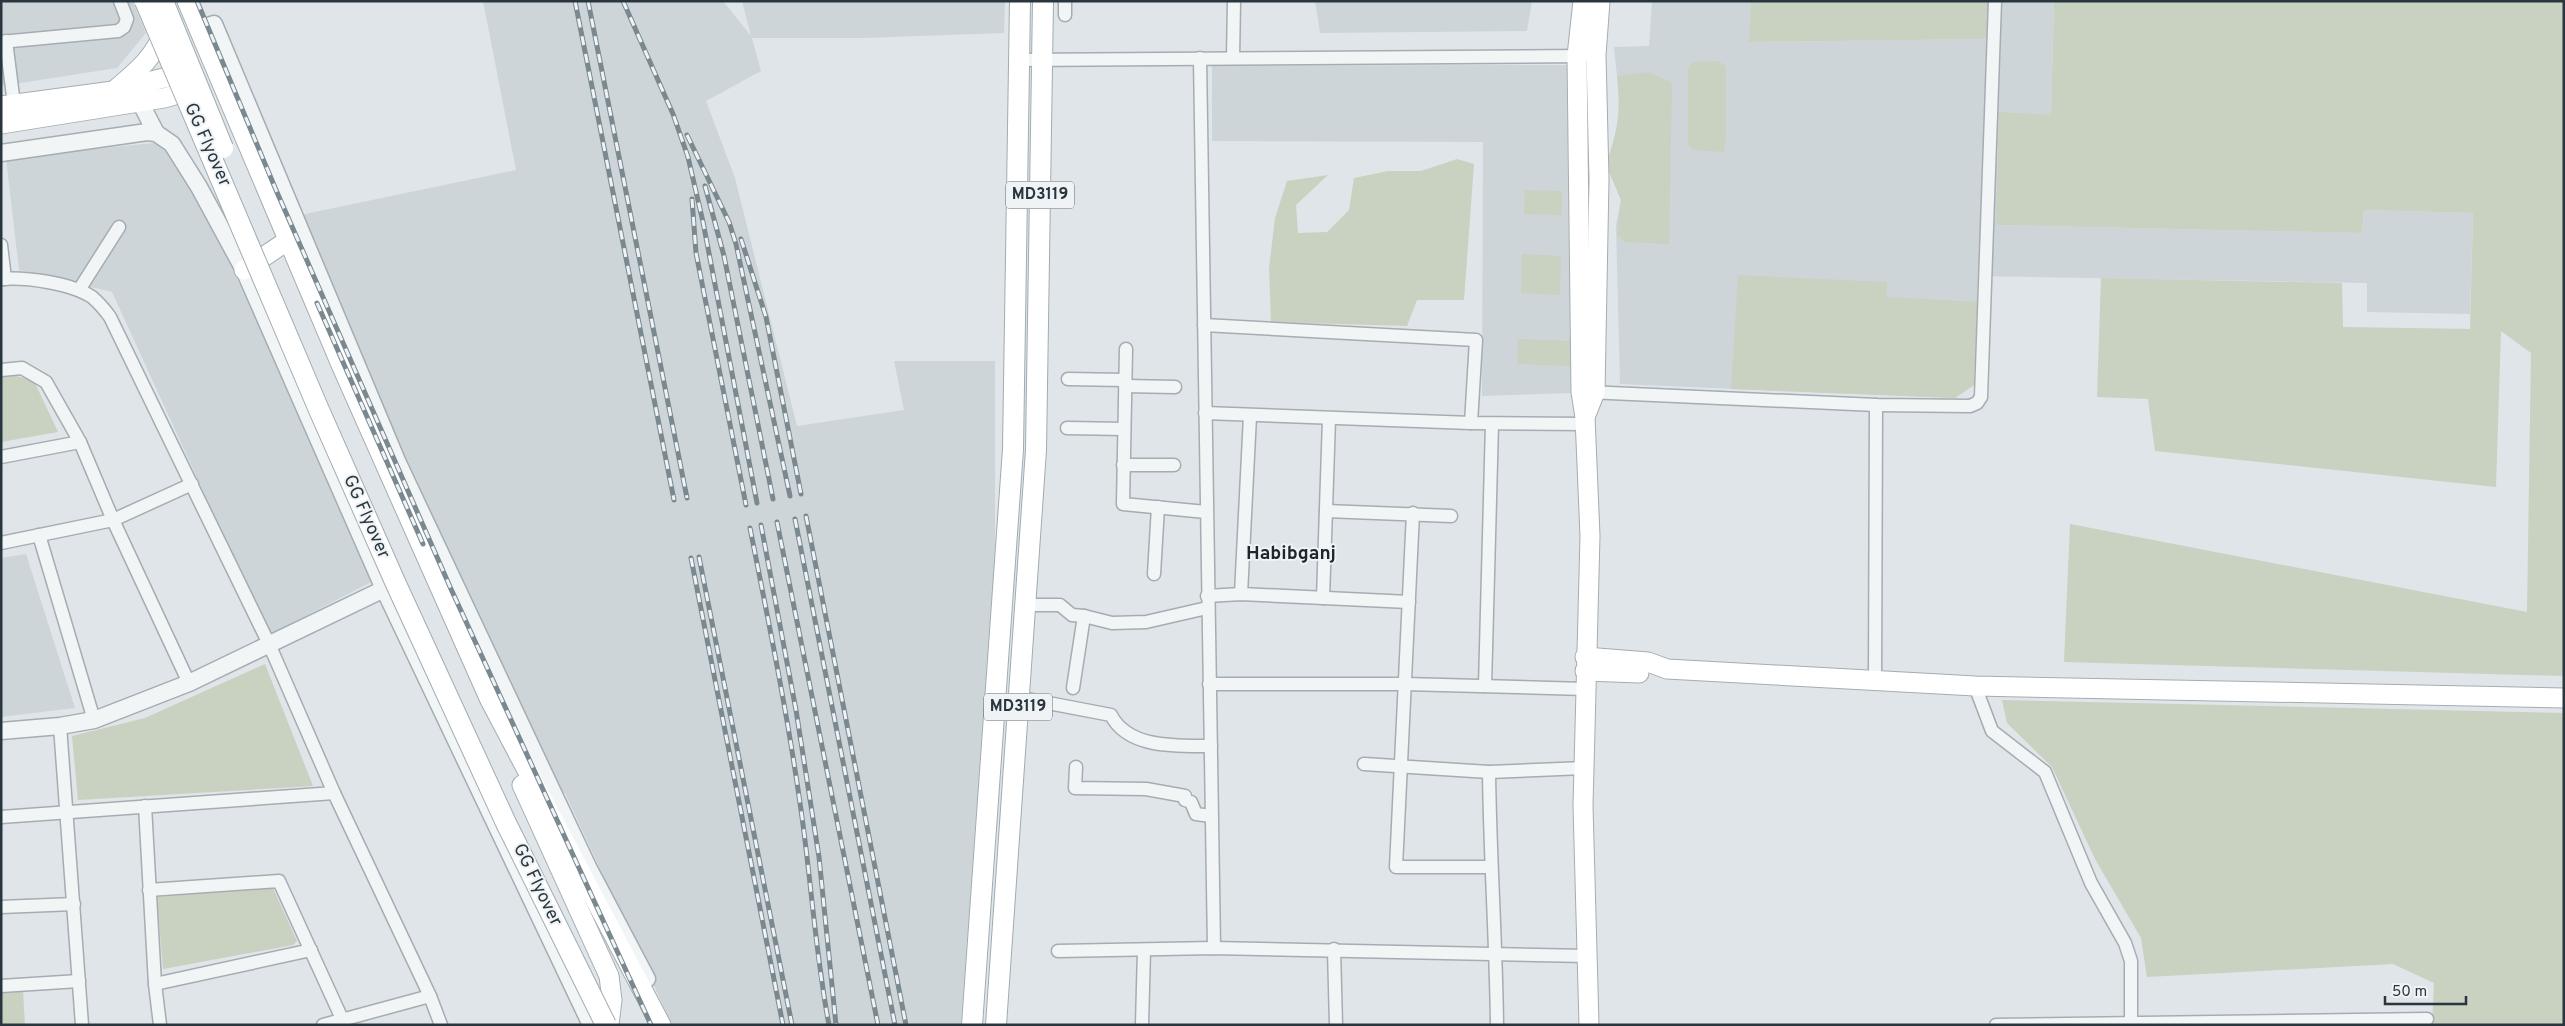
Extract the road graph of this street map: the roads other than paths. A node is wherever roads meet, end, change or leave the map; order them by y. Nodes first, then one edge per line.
1 (120, 1) edge
2 (145, 1) edge
3 (163, 1) edge
4 (176, 1) edge
5 (188, 1) edge
6 (1020, 1) edge
7 (1043, 1) edge
8 (1065, 1) edge
9 (1234, 1) edge
10 (1583, 1) edge
11 (1600, 1) edge
12 (1995, 1) edge
13 (1065, 15) dead end
14 (200, 29) junction
15 (4, 41) edge
16 (1587, 56) junction
17 (1200, 58) junction
18 (1233, 58) junction
19 (1019, 60) junction
20 (1042, 60) junction
21 (213, 73) junction
22 (113, 91) junction
23 (145, 101) junction
24 (8, 105) edge
25 (228, 119) junction
26 (1, 124) edge
27 (156, 133) junction
28 (1, 153) edge
29 (119, 227) dead end
30 (1, 245) edge
31 (281, 245) junction
32 (244, 270) junction
33 (3, 279) edge
34 (79, 290) junction
35 (1204, 325) junction
36 (1126, 349) dead end
37 (1, 370) edge
38 (1068, 380) dead end
39 (1125, 383) junction
40 (1176, 387) dead end
41 (1588, 392) junction
42 (1876, 405) junction
43 (1205, 413) junction
44 (1250, 416) junction
45 (1329, 419) junction
46 (1585, 420) junction
47 (1472, 423) junction
48 (1492, 424) junction
49 (1067, 428) dead end
50 (1124, 429) junction
51 (80, 442) junction
52 (1, 457) edge
53 (1123, 465) junction
54 (1174, 465) dead end
55 (192, 484) junction
56 (1158, 507) junction
57 (1326, 511) junction
58 (1206, 512) junction
59 (1413, 513) junction
60 (1451, 516) dead end
61 (113, 520) junction
62 (39, 535) junction
63 (1, 543) edge
64 (1154, 574) dead end
65 (384, 589) junction
66 (1242, 594) junction
67 (1323, 598) junction
68 (1207, 602) junction
69 (1410, 602) junction
70 (1025, 606) junction
71 (1084, 616) junction
72 (269, 644) junction
73 (1585, 673) junction
74 (1875, 681) junction
75 (189, 683) junction
76 (1209, 684) junction
77 (1405, 684) junction
78 (1485, 686) junction
79 (1975, 686) junction
80 (1073, 688) dead end
81 (1017, 696) junction
82 (2564, 698) edge
83 (94, 720) junction
84 (60, 726) junction
85 (1, 731) edge
86 (1211, 746) junction
87 (1364, 764) dead end
88 (1076, 767) dead end
89 (1402, 767) junction
90 (1584, 768) junction
91 (1489, 772) junction
92 (334, 793) junction
93 (145, 806) junction
94 (67, 813) junction
95 (1211, 816) junction
96 (1, 817) edge
97 (1490, 867) junction
98 (149, 890) junction
99 (74, 904) junction
100 (1, 907) edge
101 (1214, 948) junction
102 (1342, 949) junction
103 (311, 950) junction
104 (1144, 950) junction
105 (1058, 952) dead end
106 (1496, 952) junction
107 (1587, 956) junction
108 (976, 972) junction
109 (999, 974) junction
110 (79, 982) junction
111 (155, 984) junction
112 (1, 986) edge
113 (430, 996) junction
114 (2427, 1019) dead end
115 (343, 1021) junction
116 (2297, 1022) edge
117 (2131, 1023) edge
118 (82, 1025) edge
119 (160, 1025) edge
120 (323, 1025) edge
121 (441, 1025) edge
122 (591, 1025) edge
123 (608, 1025) edge
124 (620, 1025) edge
125 (663, 1025) edge
126 (972, 1025) edge
127 (996, 1025) edge
128 (1142, 1025) edge
129 (1336, 1025) edge
130 (1497, 1025) edge
131 (1589, 1025) edge
132 (1996, 1025) edge

1 - 15 street
2 - 123 main road, GG Flyover, bridge
3 - 124 main road, GG Flyover, bridge
4 - 21 main road
4 - 22 main road
5 - 14 main road
6 - 19 main road, MD3119
7 - 20 main road, MD3119
8 - 13 street
9 - 18 street
10 - 16 main road
11 - 16 main road
12 - 42 street
14 - 21 main road
14 - 125 street
15 - 24 street
16 - 18 street
16 - 41 main road
17 - 18 street
17 - 20 street
17 - 35 street
19 - 20 street
19 - 108 main road, MD3119
20 - 70 main road, MD3119
21 - 22 main road
21 - 23 main road
21 - 25 main road
21 - 125 main road
22 - 24 main road
23 - 25 main road
23 - 26 main road
23 - 27 street
25 - 31 main road
27 - 28 street
27 - 32 street
29 - 34 street
30 - 33 street
31 - 32 main road
31 - 123 main road
32 - 65 street
33 - 34 street
34 - 55 street
35 - 43 street
35 - 47 street
36 - 39 street
37 - 51 street
38 - 39 street
39 - 40 street
39 - 50 street
41 - 42 street
41 - 46 main road
42 - 74 street
43 - 44 street
43 - 58 street
44 - 45 street
44 - 66 street
45 - 47 street
45 - 57 street
46 - 48 street
46 - 73 main road
47 - 48 street
48 - 78 street
49 - 50 street
50 - 53 street
51 - 52 street
51 - 61 street
53 - 54 street
53 - 56 street
55 - 61 street
55 - 72 street
56 - 58 street
56 - 64 street
57 - 59 street
57 - 67 street
58 - 68 street
59 - 60 street
59 - 69 street
61 - 62 street
61 - 75 street
62 - 63 street
62 - 83 street
65 - 72 street
65 - 122 street
66 - 67 street
66 - 68 street
67 - 69 street
68 - 71 street
68 - 76 street
69 - 77 street
70 - 71 street
70 - 81 main road, MD3119
71 - 80 street
72 - 75 street
72 - 92 street
73 - 74 main road
73 - 78 street
73 - 90 main road
74 - 79 main road
75 - 83 street
76 - 77 street
76 - 86 street
77 - 78 street
77 - 89 street
79 - 82 main road
79 - 117 street
81 - 86 street
81 - 109 main road, MD3119
83 - 84 street
84 - 85 street
84 - 94 street
86 - 95 street
87 - 89 street
88 - 95 street
89 - 91 street
89 - 97 street
90 - 91 street
90 - 107 main road
91 - 97 street
92 - 93 street
92 - 113 street
93 - 94 street
93 - 98 street
94 - 96 street
94 - 99 street
95 - 101 street
97 - 106 street
98 - 103 street
98 - 111 street
99 - 100 street
99 - 110 street
101 - 102 street
101 - 104 street
102 - 106 street
102 - 129 street
103 - 111 street
103 - 115 street
104 - 105 street
104 - 128 street
106 - 107 street
106 - 130 street
107 - 131 main road
108 - 109 main road
108 - 126 main road, MD3119
109 - 127 main road, MD3119
110 - 112 street
110 - 118 street
111 - 119 street
113 - 115 street
113 - 121 street
114 - 116 street
115 - 120 street
116 - 117 street
117 - 132 street

